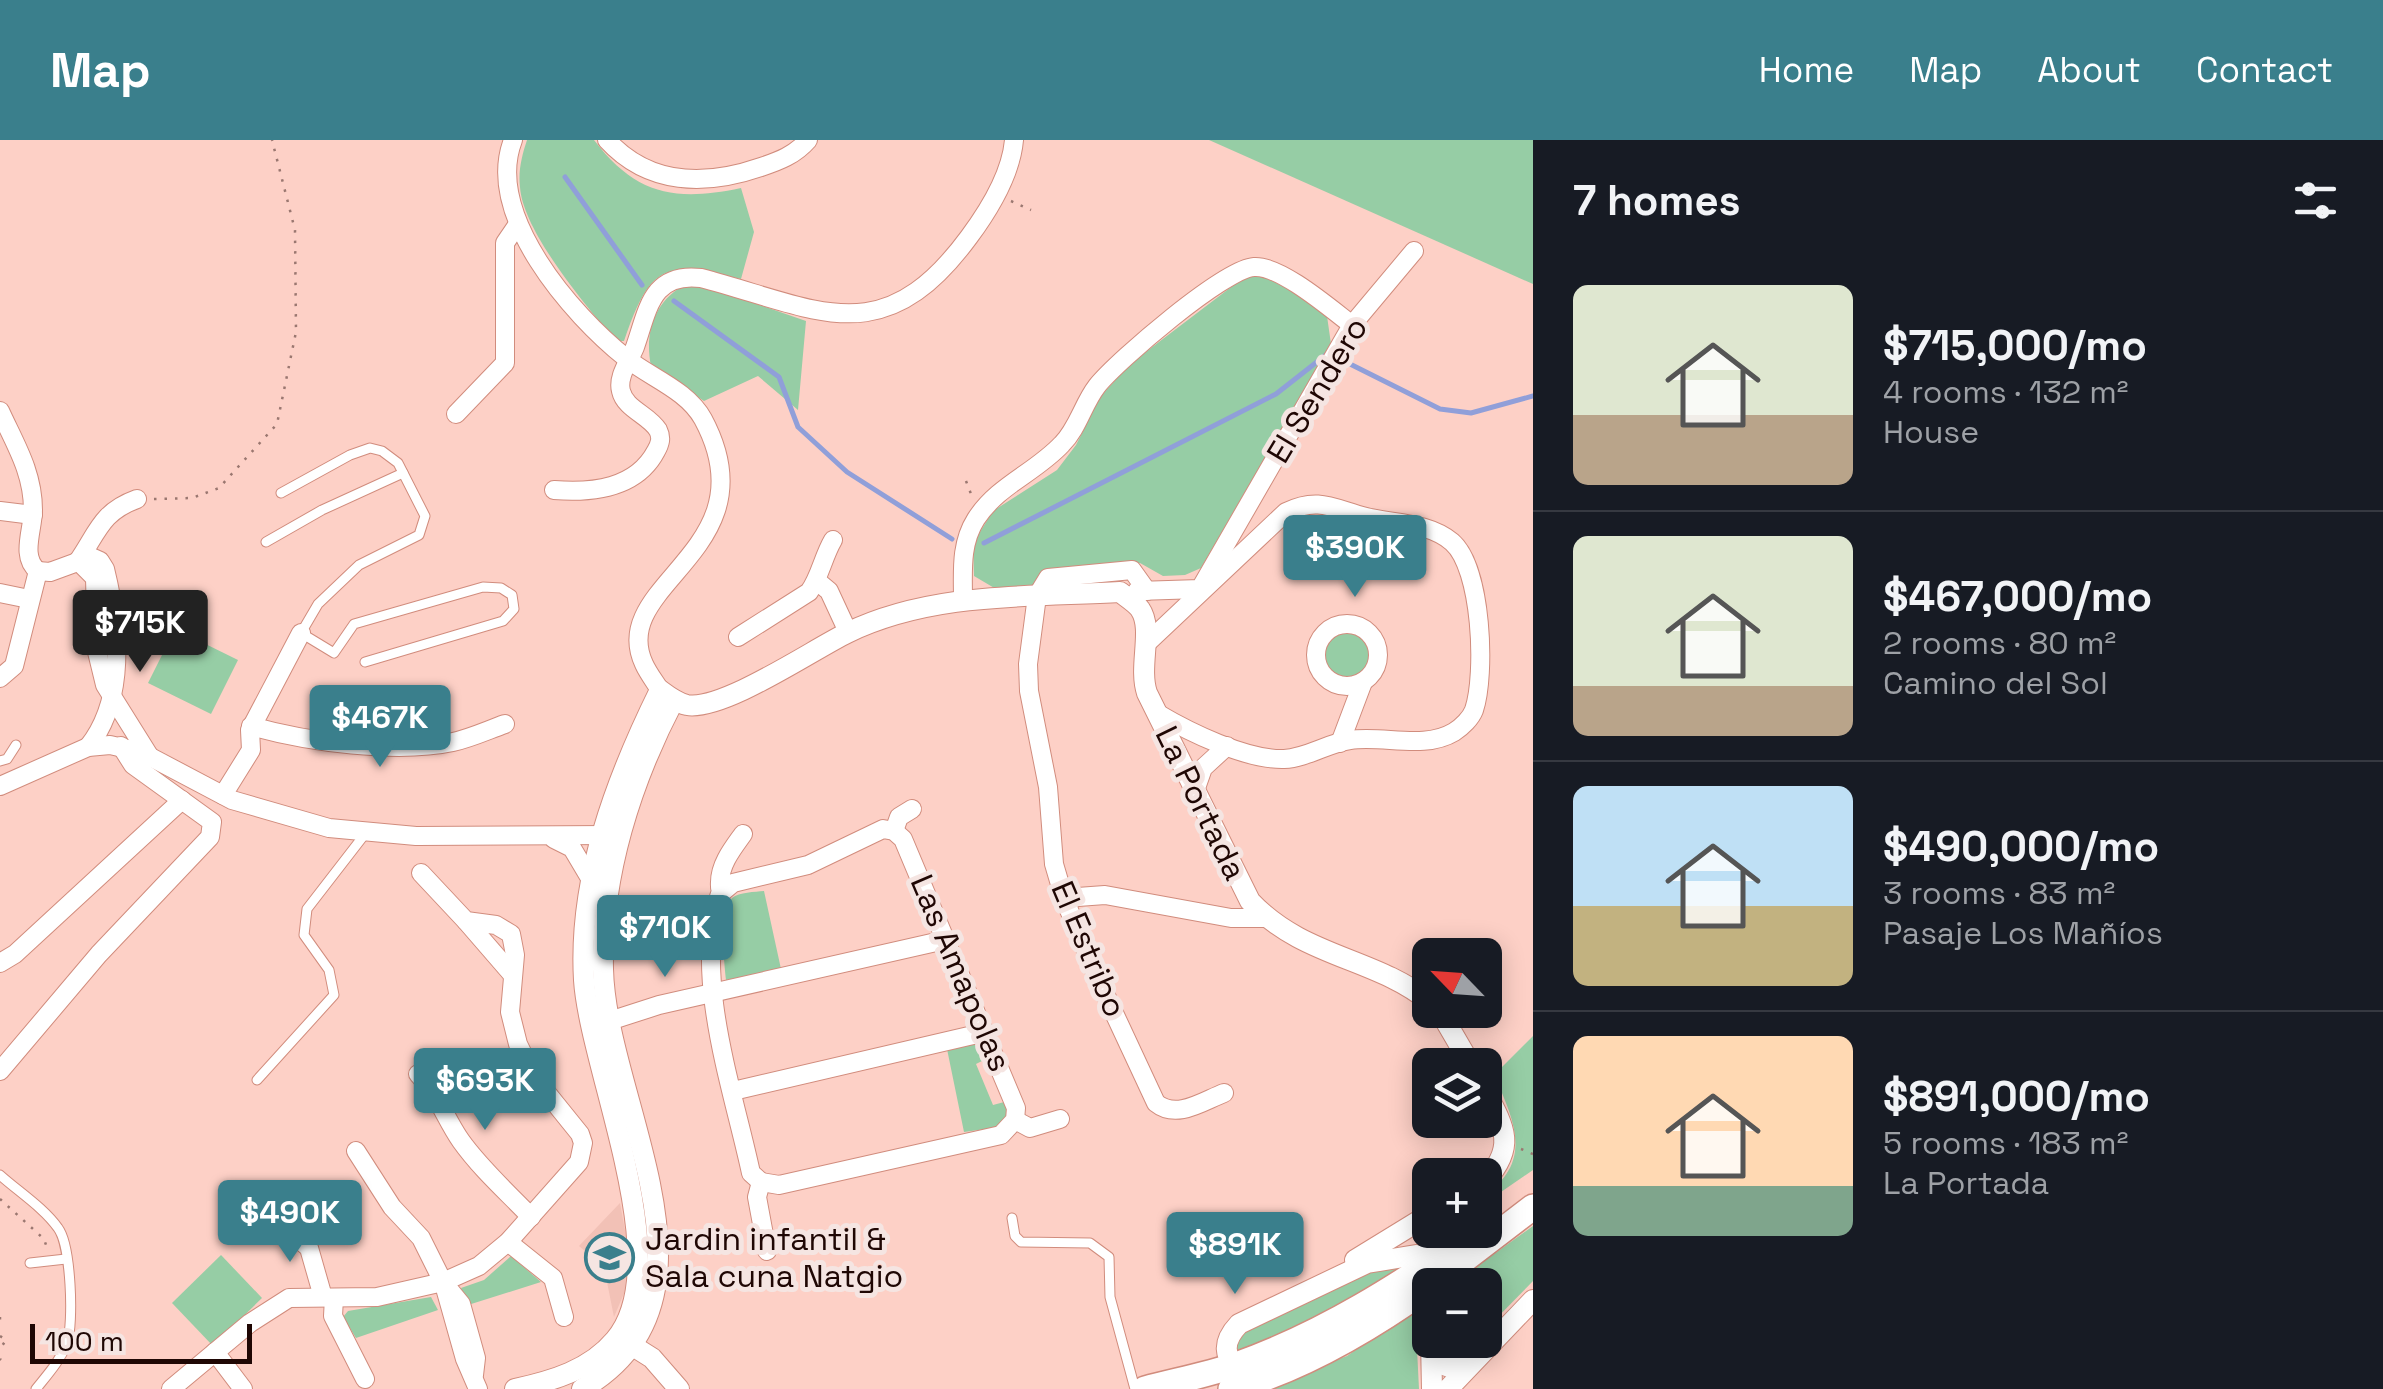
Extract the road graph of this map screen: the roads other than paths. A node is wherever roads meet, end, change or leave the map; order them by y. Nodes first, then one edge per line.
1 (513, 140) edge
2 (608, 140) edge
3 (808, 140) edge
4 (1014, 140) edge
5 (518, 224) junction
6 (1414, 251) dead end
7 (1352, 325) junction
8 (629, 361) junction
9 (456, 414) dead end
10 (2, 421) edge
11 (403, 472) junction
12 (554, 490) dead end
13 (281, 493) dead end
14 (137, 499) road end
15 (0, 512) edge
16 (33, 515) junction
17 (833, 540) dead end
18 (266, 542) dead end
19 (78, 560) junction
20 (38, 571) junction
21 (817, 581) junction
22 (1200, 589) junction
23 (1147, 591) junction
24 (1120, 592) junction
25 (0, 593) edge
26 (1037, 596) junction
27 (29, 599) junction
28 (963, 600) junction
29 (848, 632) junction
30 (300, 633) junction
31 (738, 637) dead end
32 (1146, 644) junction
33 (365, 662) dead end
34 (0, 678) edge
35 (1363, 682) dead end
36 (114, 694) junction
37 (667, 695) junction
38 (1157, 713) junction
39 (505, 724) dead end
40 (252, 726) junction
41 (1340, 743) junction
42 (16, 745) dead end
43 (120, 746) junction
44 (1227, 746) junction
45 (88, 747) junction
46 (150, 758) junction
47 (0, 762) edge
48 (0, 786) edge
49 (1196, 788) junction
50 (223, 795) junction
51 (182, 800) junction
52 (912, 808) dead end
53 (894, 832) junction
54 (364, 834) junction
55 (742, 834) dead end
56 (612, 835) junction
57 (549, 836) junction
58 (421, 873) dead end
59 (591, 880) junction
60 (721, 893) junction
61 (1064, 898) junction
62 (1266, 918) junction
63 (945, 940) junction
64 (0, 964) edge
65 (1412, 991) edge
66 (713, 999) junction
67 (601, 1024) junction
68 (986, 1032) junction
69 (0, 1071) edge
70 (418, 1074) dead end
71 (257, 1080) dead end
72 (733, 1090) junction
73 (1224, 1093) dead end
74 (1060, 1119) dead end
75 (1015, 1120) junction
76 (1502, 1128) edge
77 (356, 1151) dead end
78 (1501, 1158) edge
79 (0, 1175) edge
80 (760, 1182) junction
81 (1533, 1192) edge
82 (1533, 1207) edge
83 (1502, 1214) edge
84 (531, 1217) junction
85 (1012, 1218) dead end
86 (278, 1221) dead end
87 (1412, 1225) edge
88 (508, 1242) junction
89 (1462, 1248) edge
90 (767, 1251) dead end
91 (66, 1260) junction
92 (30, 1263) dead end
93 (1423, 1268) edge
94 (1442, 1268) edge
95 (1447, 1268) edge
96 (1328, 1279) junction
97 (444, 1282) junction
98 (1412, 1287) edge
99 (329, 1298) junction
100 (1533, 1300) edge
101 (564, 1317) dead end
102 (626, 1342) junction
103 (214, 1352) junction
104 (1432, 1358) edge
105 (1439, 1358) edge
106 (1475, 1361) junction
107 (365, 1379) dead end
108 (476, 1382) edge
109 (1237, 1383) edge
110 (36, 1389) edge
111 (171, 1389) edge
112 (243, 1389) edge
113 (515, 1389) edge
114 (582, 1389) edge
115 (679, 1389) edge
116 (1135, 1389) edge
117 (1146, 1389) edge
118 (1432, 1389) edge
119 (1448, 1389) edge

1 - 5 street
2 - 3 street
4 - 8 street
5 - 8 street
5 - 9 street
6 - 7 street, El Sendero
7 - 22 street, El Sendero
7 - 28 street
8 - 12 street
8 - 37 street
10 - 16 street
11 - 13 lane
11 - 18 lane
11 - 30 lane
14 - 19 street
15 - 16 street
16 - 20 street
17 - 21 street
19 - 20 street
19 - 36 street
20 - 27 street
21 - 29 street
21 - 31 street
22 - 23 street
22 - 32 street
22 - 41 street
23 - 24 street
23 - 26 street
24 - 26 street
24 - 32 street, La Portada
25 - 27 street
26 - 28 street
26 - 61 street, El Estribo
27 - 34 street
28 - 29 street
29 - 37 street
30 - 33 lane
30 - 40 street
32 - 38 street, La Portada
35 - 41 street
36 - 45 street
36 - 46 street
37 - 56 street
38 - 44 street
38 - 49 street, La Portada
39 - 40 street
40 - 50 street
41 - 44 street
42 - 47 lane
43 - 45 street
43 - 46 street
43 - 51 street
44 - 49 street
45 - 48 street
46 - 50 street
49 - 62 street, La Portada
50 - 54 street
51 - 64 street
51 - 69 street
52 - 53 street
53 - 60 street
53 - 63 street, Las Amapolas
54 - 57 street
54 - 71 lane
55 - 60 street
56 - 57 street
56 - 59 street
56 - 67 street
57 - 59 street
58 - 84 street
59 - 67 street
60 - 66 street
61 - 62 street
61 - 73 street, El Estribo
62 - 65 street, La Portada
63 - 66 street
63 - 68 street, Las Amapolas
66 - 67 street
66 - 72 street
67 - 102 street
68 - 72 street
68 - 75 street, Las Amapolas
70 - 84 street
72 - 80 street
74 - 75 street
75 - 80 street
76 - 78 street
77 - 97 street
79 - 91 lane
80 - 90 street
81 - 83 main road
82 - 95 main road
84 - 88 street
85 - 116 lane
86 - 99 street
87 - 96 street
88 - 97 street
88 - 101 street
89 - 94 main road
91 - 92 lane
91 - 110 lane
93 - 96 street
96 - 109 street
97 - 99 street
97 - 108 street
98 - 109 main road
99 - 103 street
99 - 107 street
100 - 106 street
102 - 113 street
102 - 114 street
102 - 115 street
103 - 111 street
103 - 112 street
104 - 118 street
105 - 106 street
106 - 119 street
109 - 117 main road

